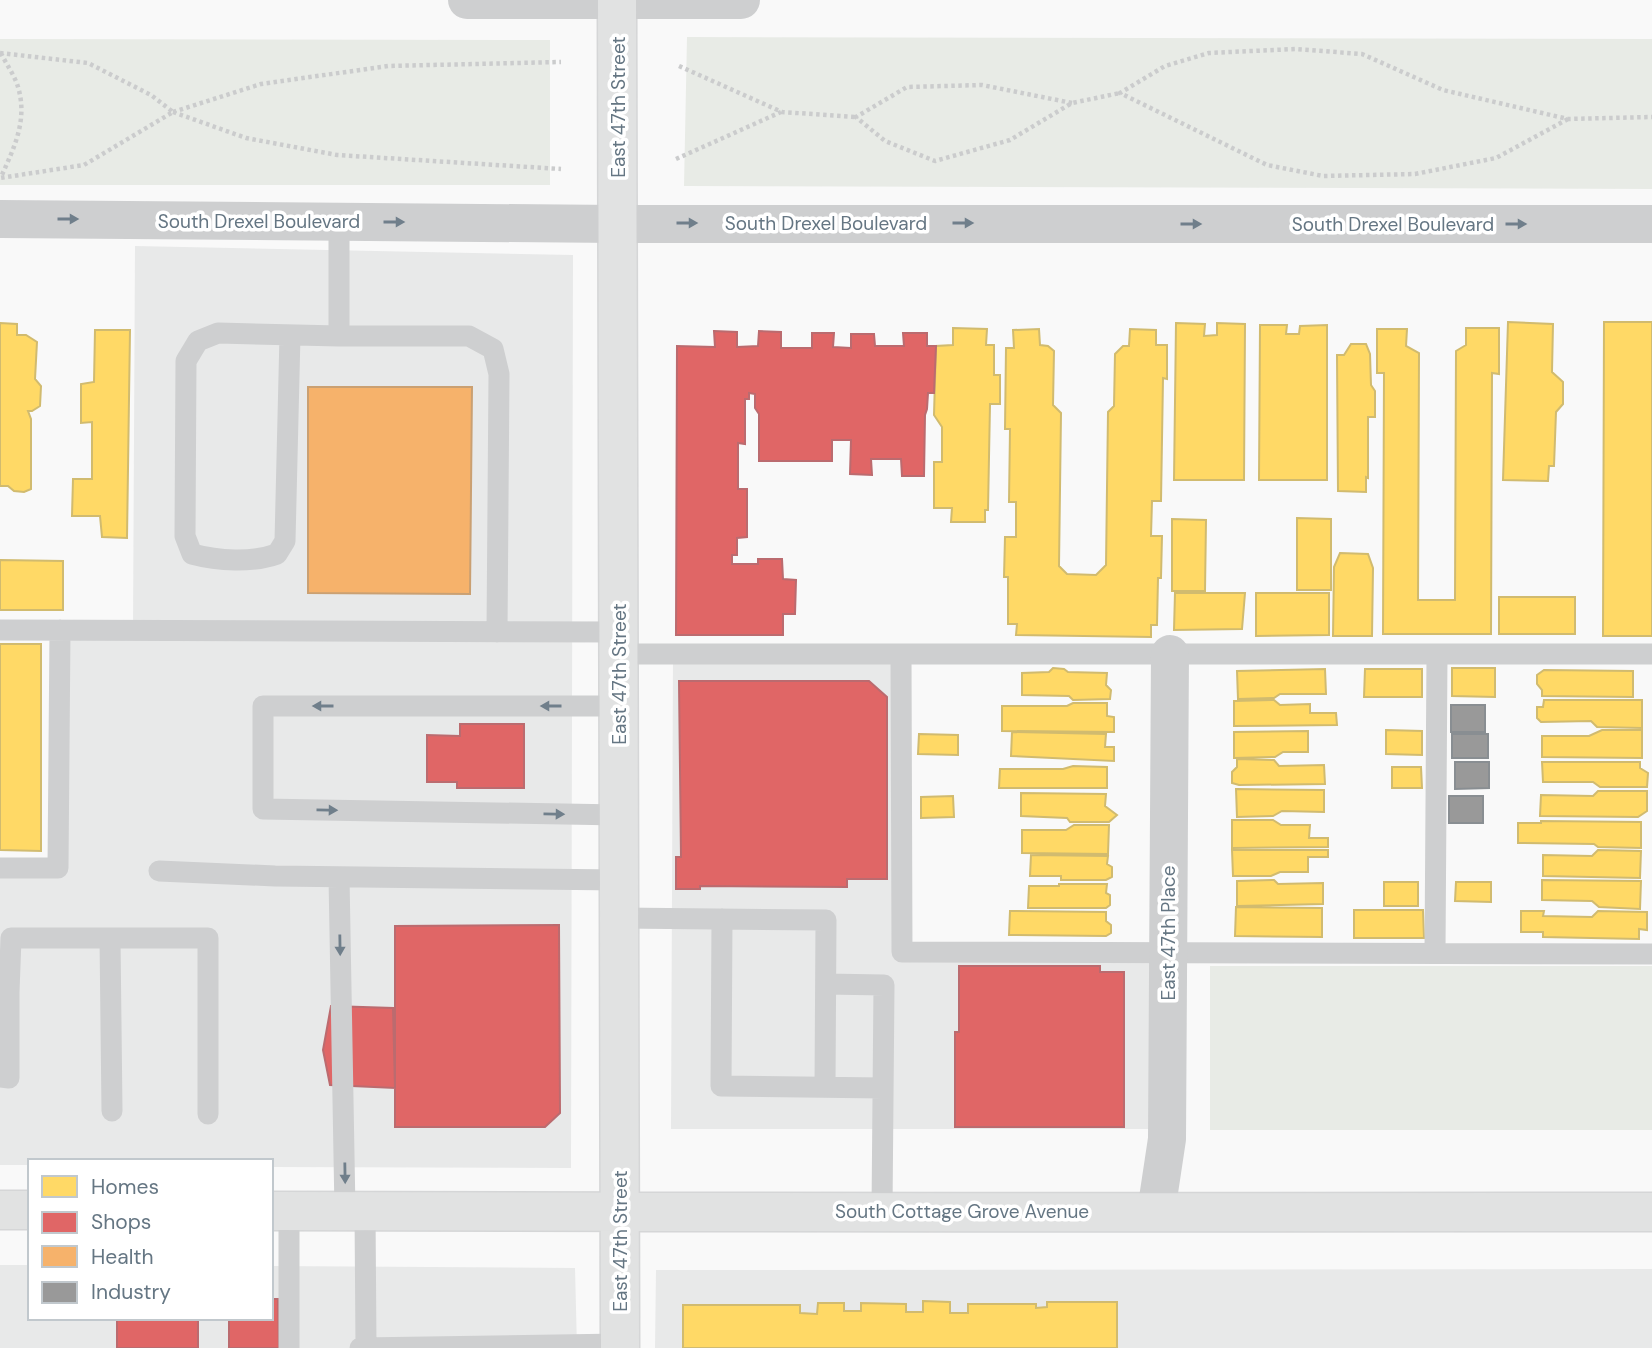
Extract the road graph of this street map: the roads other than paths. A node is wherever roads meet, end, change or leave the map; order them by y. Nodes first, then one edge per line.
1 (467, 0) edge
2 (617, 0) edge
3 (741, 0) edge
4 (0, 219) edge
5 (339, 222) junction
6 (618, 224) junction
7 (1652, 224) edge
8 (290, 335) junction
9 (339, 335) junction
10 (0, 630) edge
11 (60, 630) junction
12 (498, 632) junction
13 (619, 643) junction
14 (901, 654) junction
15 (1170, 654) junction
16 (1437, 654) junction
17 (1652, 654) edge
18 (619, 706) junction
19 (620, 815) junction
20 (0, 868) edge
21 (159, 872) dead end
22 (339, 877) junction
23 (620, 880) junction
24 (620, 918) junction
25 (722, 919) junction
26 (110, 938) junction
27 (1168, 952) junction
28 (1435, 952) junction
29 (1652, 954) edge
30 (826, 984) junction
31 (5, 992) edge
32 (5, 1077) edge
33 (825, 1087) junction
34 (883, 1088) junction
35 (112, 1111) dead end
36 (208, 1114) dead end
37 (0, 1210) edge
38 (28, 1210) edge
39 (280, 1211) edge
40 (355, 1211) junction
41 (882, 1211) junction
42 (619, 1212) junction
43 (1156, 1212) junction
44 (1652, 1212) edge
45 (620, 1346) edge
46 (363, 1347) edge
47 (289, 1348) edge

1 - 2 street
2 - 3 street
2 - 6 main road, East 47th Street
4 -> 5 street, South Drexel Boulevard
5 -> 6 street, South Drexel Boulevard
5 - 9 lane
6 -> 7 street, South Drexel Boulevard
6 - 13 main road, East 47th Street
8 - 8 lane
8 - 9 lane
9 - 12 lane
10 - 11 lane
11 - 12 lane
11 - 20 lane
12 - 13 lane
13 - 14 lane
13 - 18 main road, East 47th Street
14 - 15 lane
14 - 27 lane
15 - 16 lane
15 - 27 street, East 47th Place
16 - 17 lane
16 - 28 lane
18 - 19 main road, East 47th Street
18 -> 19 lane
19 - 23 main road, East 47th Street
21 - 22 lane
22 - 23 lane
22 -> 40 lane
23 - 24 main road, East 47th Street
24 - 25 lane
24 - 42 main road, East 47th Street
25 - 30 lane
25 - 33 lane
26 - 31 lane
26 - 35 lane
26 - 36 lane
27 - 28 lane
27 - 43 street, East 47th Place
28 - 29 lane
30 - 33 lane
30 - 34 lane
31 - 32 lane
33 - 34 lane
34 - 41 lane
37 - 38 main road
39 - 40 main road, South Cottage Grove Avenue
39 - 47 lane
40 - 42 main road, South Cottage Grove Avenue
40 - 46 lane
41 - 42 main road, South Cottage Grove Avenue
41 - 43 main road, South Cottage Grove Avenue
42 - 45 main road, East 47th Street
43 - 44 main road, South Cottage Grove Avenue
45 - 46 lane

